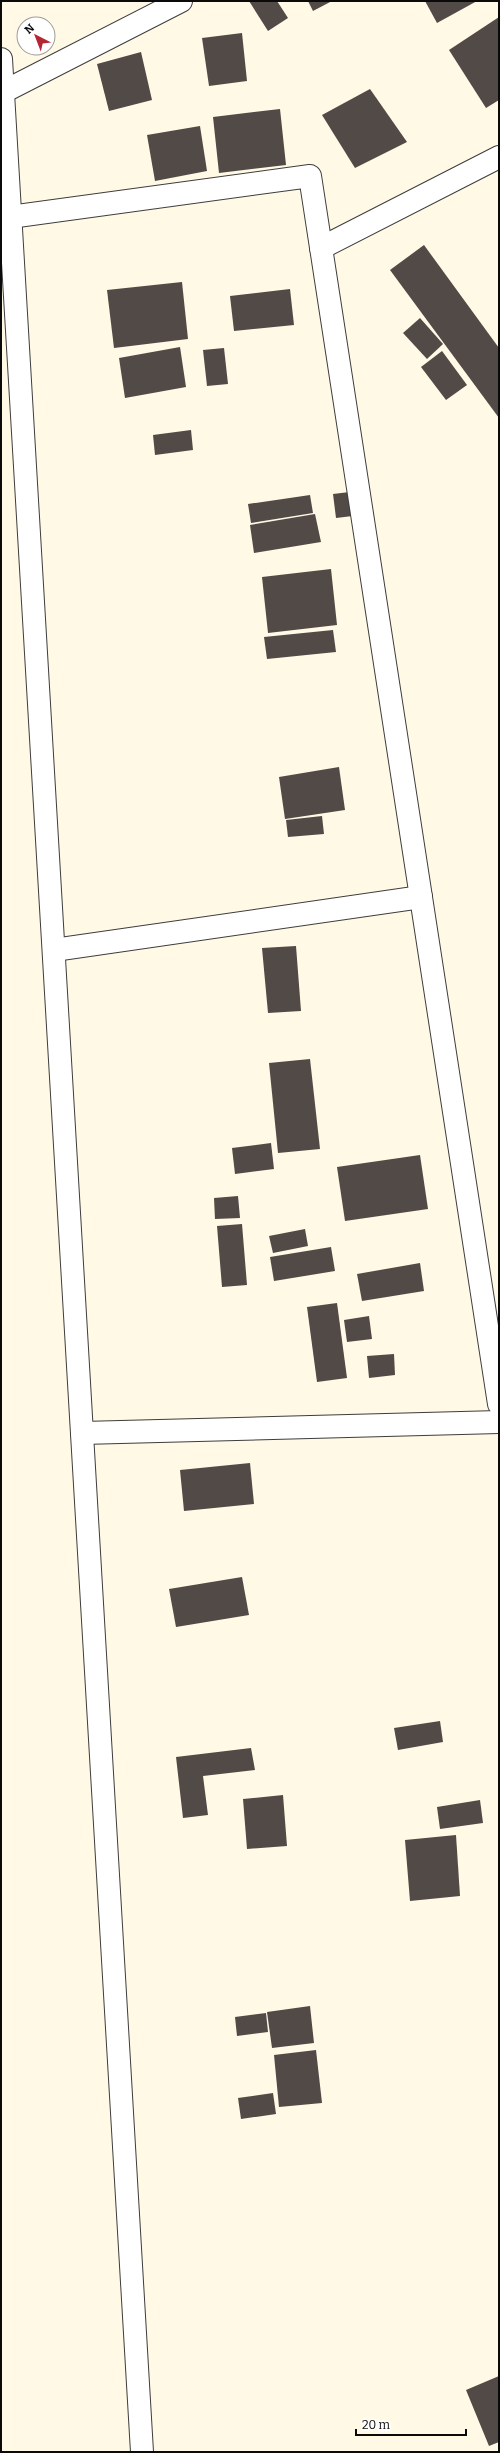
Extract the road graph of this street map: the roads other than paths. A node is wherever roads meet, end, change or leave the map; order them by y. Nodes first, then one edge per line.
1 (181, 1) edge
2 (1, 59) edge
3 (3, 92) junction
4 (499, 157) edge
5 (10, 217) junction
6 (321, 248) junction
7 (420, 897) junction
8 (54, 950) junction
9 (499, 1404) edge
10 (499, 1422) edge
11 (82, 1433) junction
12 (142, 2452) edge

1 - 3 street
2 - 3 street
3 - 5 street
4 - 6 street
5 - 6 street
5 - 8 street
6 - 7 street
7 - 8 street
7 - 9 street
8 - 11 street
10 - 11 street
11 - 12 street

